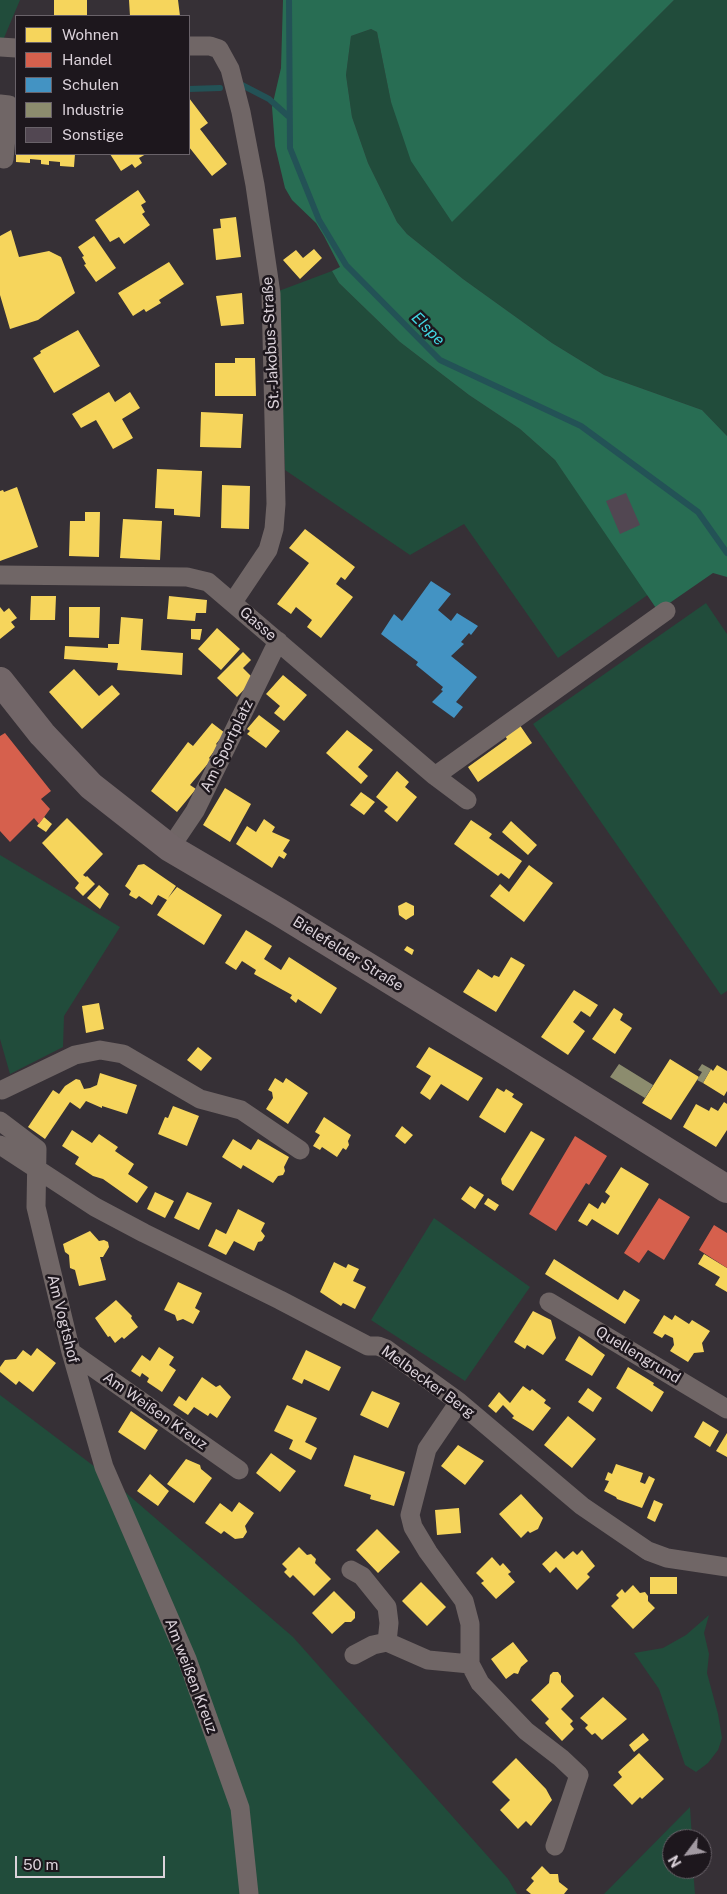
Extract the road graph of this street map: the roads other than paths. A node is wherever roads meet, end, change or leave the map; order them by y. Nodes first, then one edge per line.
1 (190, 46) edge
2 (0, 47) edge
3 (15, 48) edge
4 (0, 104) edge
5 (4, 159) dead end
6 (0, 575) edge
7 (233, 602) junction
8 (666, 611) dead end
9 (278, 641) junction
10 (2, 687) edge
11 (435, 776) junction
12 (467, 800) dead end
13 (170, 848) junction
14 (1, 1090) edge
15 (0, 1121) edge
16 (0, 1145) edge
17 (300, 1150) dead end
18 (37, 1169) junction
19 (727, 1189) edge
20 (549, 1302) dead end
21 (71, 1352) junction
22 (459, 1402) junction
23 (727, 1408) edge
24 (104, 1467) joint
25 (239, 1470) dead end
26 (727, 1567) edge
27 (351, 1570) dead end
28 (387, 1642) junction
29 (354, 1655) dead end
30 (470, 1664) junction
31 (555, 1846) dead end
32 (249, 1894) edge

1 - 7 street, St.-Jakobus-Straße
2 - 3 street
4 - 5 street
6 - 7 street, Gasse
7 - 9 street, Gasse
8 - 11 street
9 - 11 street, Gasse
9 - 13 street, Am Sportplatz
10 - 13 main road, Bielefelder Straße
11 - 12 street, Gasse
13 - 19 main road, Bielefelder Straße
14 - 17 street
15 - 18 street, Am Vogtshof
16 - 18 street
18 - 21 street, Am Vogtshof
18 - 22 street, Melbecker Berg
20 - 23 street, Quellengrund
21 - 24 street, Am Vogtshof
21 - 25 street, Am Weißen Kreuz
22 - 26 street, Melbecker Berg
22 - 30 street
24 - 32 street, Am weißen Kreuz
27 - 28 street
28 - 29 street
28 - 30 street
30 - 31 street

